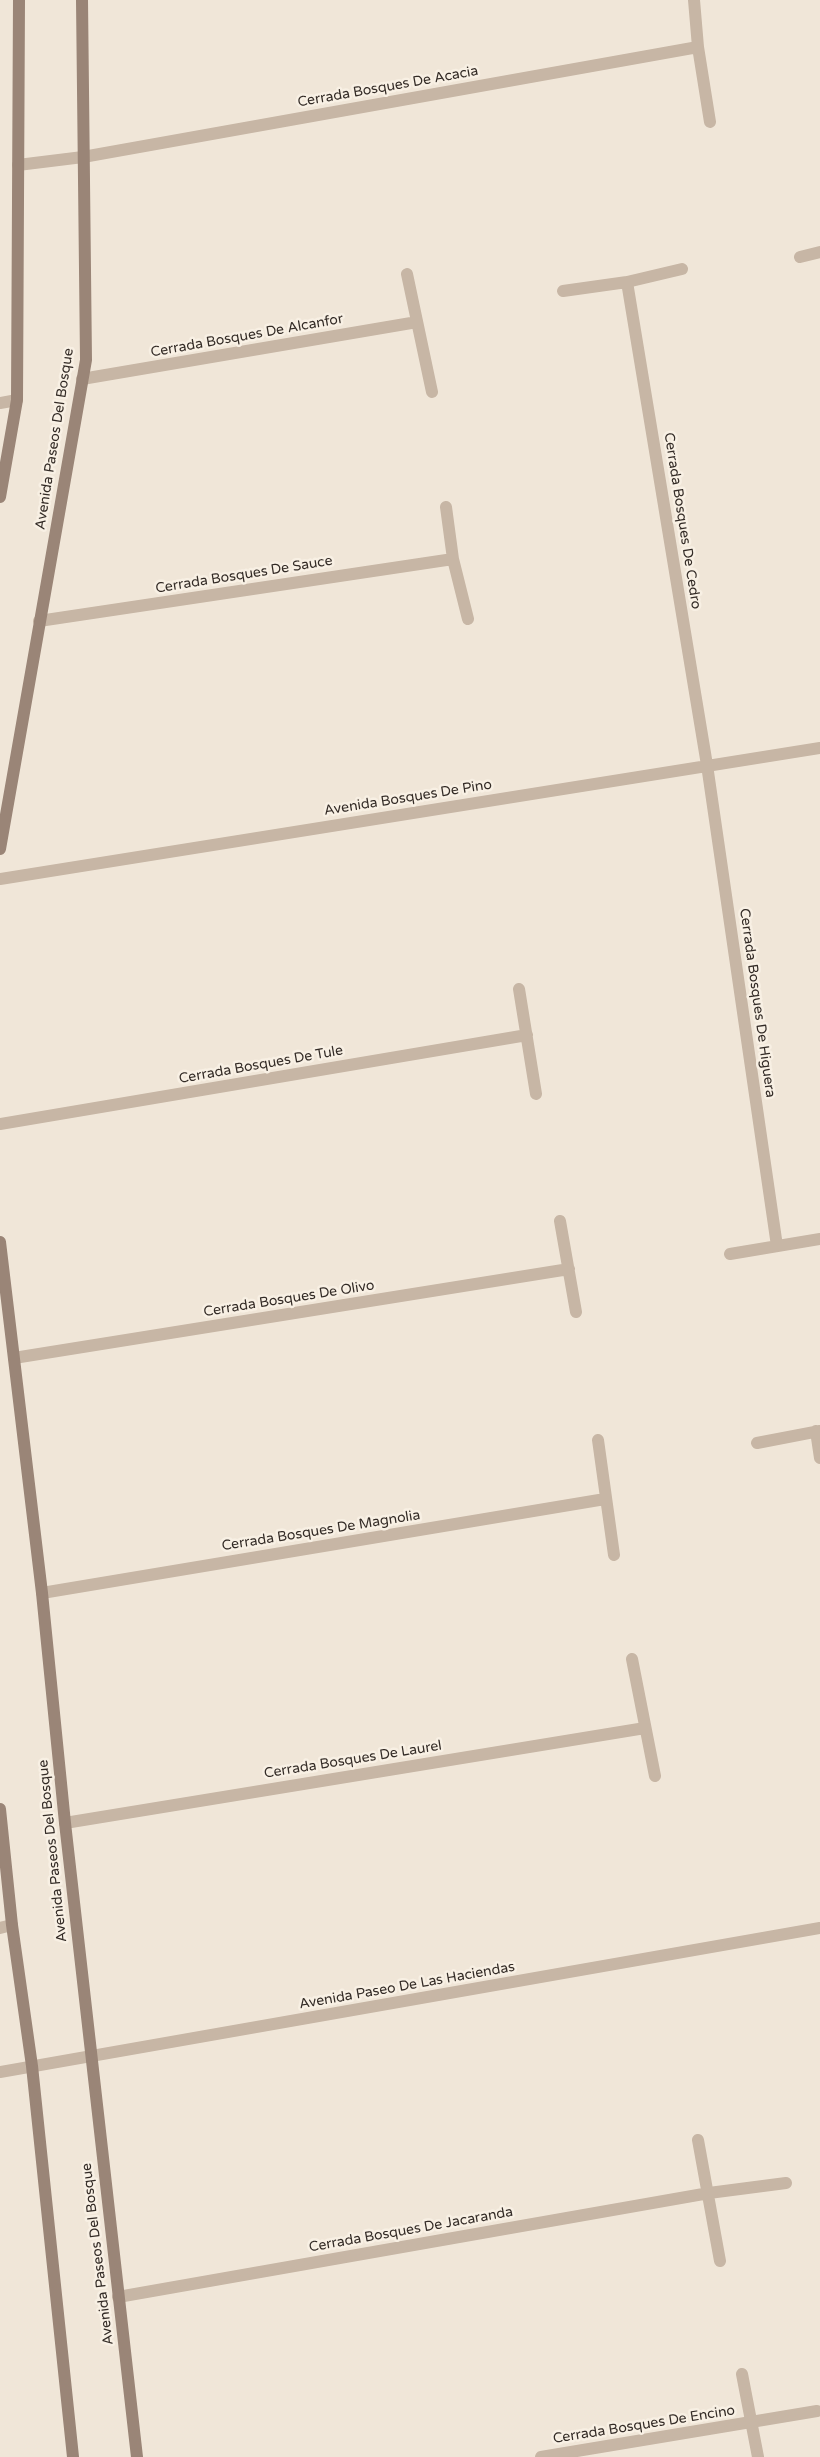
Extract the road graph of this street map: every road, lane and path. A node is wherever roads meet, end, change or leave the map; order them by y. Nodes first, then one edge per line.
1 (18, 0) edge
2 (82, 0) edge
3 (694, 0) edge
4 (698, 47) junction
5 (710, 122) dead end
6 (84, 157) junction
7 (18, 165) junction
8 (820, 252) edge
9 (800, 257) dead end
10 (682, 269) dead end
11 (407, 274) dead end
12 (627, 282) junction
13 (563, 291) dead end
14 (417, 322) junction
15 (82, 379) junction
16 (432, 392) dead end
17 (18, 400) junction
18 (0, 403) edge
19 (0, 497) edge
20 (446, 507) dead end
21 (453, 559) junction
22 (468, 619) dead end
23 (39, 621) junction
24 (820, 748) edge
25 (707, 765) junction
26 (0, 849) edge
27 (0, 879) edge
28 (519, 989) dead end
29 (527, 1036) junction
30 (536, 1094) dead end
31 (0, 1124) edge
32 (560, 1221) dead end
33 (820, 1239) edge
34 (0, 1242) edge
35 (777, 1246) junction
36 (730, 1254) dead end
37 (569, 1269) junction
38 (3, 1300) edge
39 (576, 1312) dead end
40 (14, 1358) junction
41 (818, 1431) edge
42 (598, 1440) dead end
43 (757, 1443) dead end
44 (820, 1458) edge
45 (606, 1499) junction
46 (614, 1555) dead end
47 (42, 1593) junction
48 (632, 1658) dead end
49 (645, 1728) junction
50 (655, 1776) dead end
51 (0, 1809) edge
52 (65, 1823) junction
53 (6, 1926) edge
54 (820, 1928) edge
55 (90, 2057) junction
56 (32, 2066) junction
57 (0, 2072) edge
58 (698, 2140) dead end
59 (786, 2183) dead end
60 (709, 2193) junction
61 (720, 2261) dead end
62 (118, 2296) junction
63 (742, 2374) dead end
64 (817, 2411) dead end
65 (752, 2422) junction
66 (74, 2457) edge
67 (137, 2457) edge
68 (541, 2457) edge
69 (758, 2457) edge

1 - 7 main road
2 - 6 main road, Avenida Paseos Del Bosque
3 - 4 street
4 - 5 street
4 - 6 street, Cerrada Bosques De Acacia
6 - 7 street, Cerrada Bosques De Acacia
6 - 15 main road, Avenida Paseos Del Bosque
7 - 17 main road
8 - 9 street
10 - 12 street
11 - 14 street
12 - 13 street
12 - 25 street, Cerrada Bosques De Cedro
14 - 15 street, Cerrada Bosques De Alcanfor
14 - 16 street
15 - 23 main road, Avenida Paseos Del Bosque
17 - 18 street
17 - 19 main road
20 - 21 street
21 - 22 street
21 - 23 street, Cerrada Bosques De Sauce
23 - 26 main road, Avenida Paseos Del Bosque
24 - 25 street, Avenida Bosques De Pino
25 - 27 street, Avenida Bosques De Pino
25 - 35 street, Cerrada Bosques De Higuera
28 - 29 street
29 - 30 street
29 - 31 street, Cerrada Bosques De Tule
32 - 37 street
33 - 35 street
34 - 38 main road, Avenida Paseos Del Bosque
35 - 36 street
37 - 39 street
37 - 40 street, Cerrada Bosques De Olivo
38 - 40 main road, Avenida Paseos Del Bosque
40 - 47 main road, Avenida Paseos Del Bosque
41 - 43 street
41 - 44 street
42 - 45 street
45 - 46 street
45 - 47 street, Cerrada Bosques De Magnolia
47 - 52 main road, Avenida Paseos Del Bosque
48 - 49 street
49 - 50 street
49 - 52 street, Cerrada Bosques De Laurel
51 - 53 main road
52 - 55 main road, Avenida Paseos Del Bosque
53 - 56 main road
54 - 55 street, Avenida Paseo De Las Haciendas
55 - 56 street, Avenida Paseo De Las Haciendas
55 - 62 main road, Avenida Paseos Del Bosque
56 - 57 street, Avenida Paseo De Las Haciendas
56 - 66 main road
58 - 60 street
59 - 60 street, Cerrada Bosques De Jacaranda
60 - 61 street
60 - 62 street, Cerrada Bosques De Jacaranda
62 - 67 main road, Avenida Paseos Del Bosque
63 - 65 street, Cerrada Bosques De Encino
64 - 65 street, Cerrada Bosques De Encino
65 - 68 street, Cerrada Bosques De Encino
65 - 69 street, Cerrada Bosques De Encino

